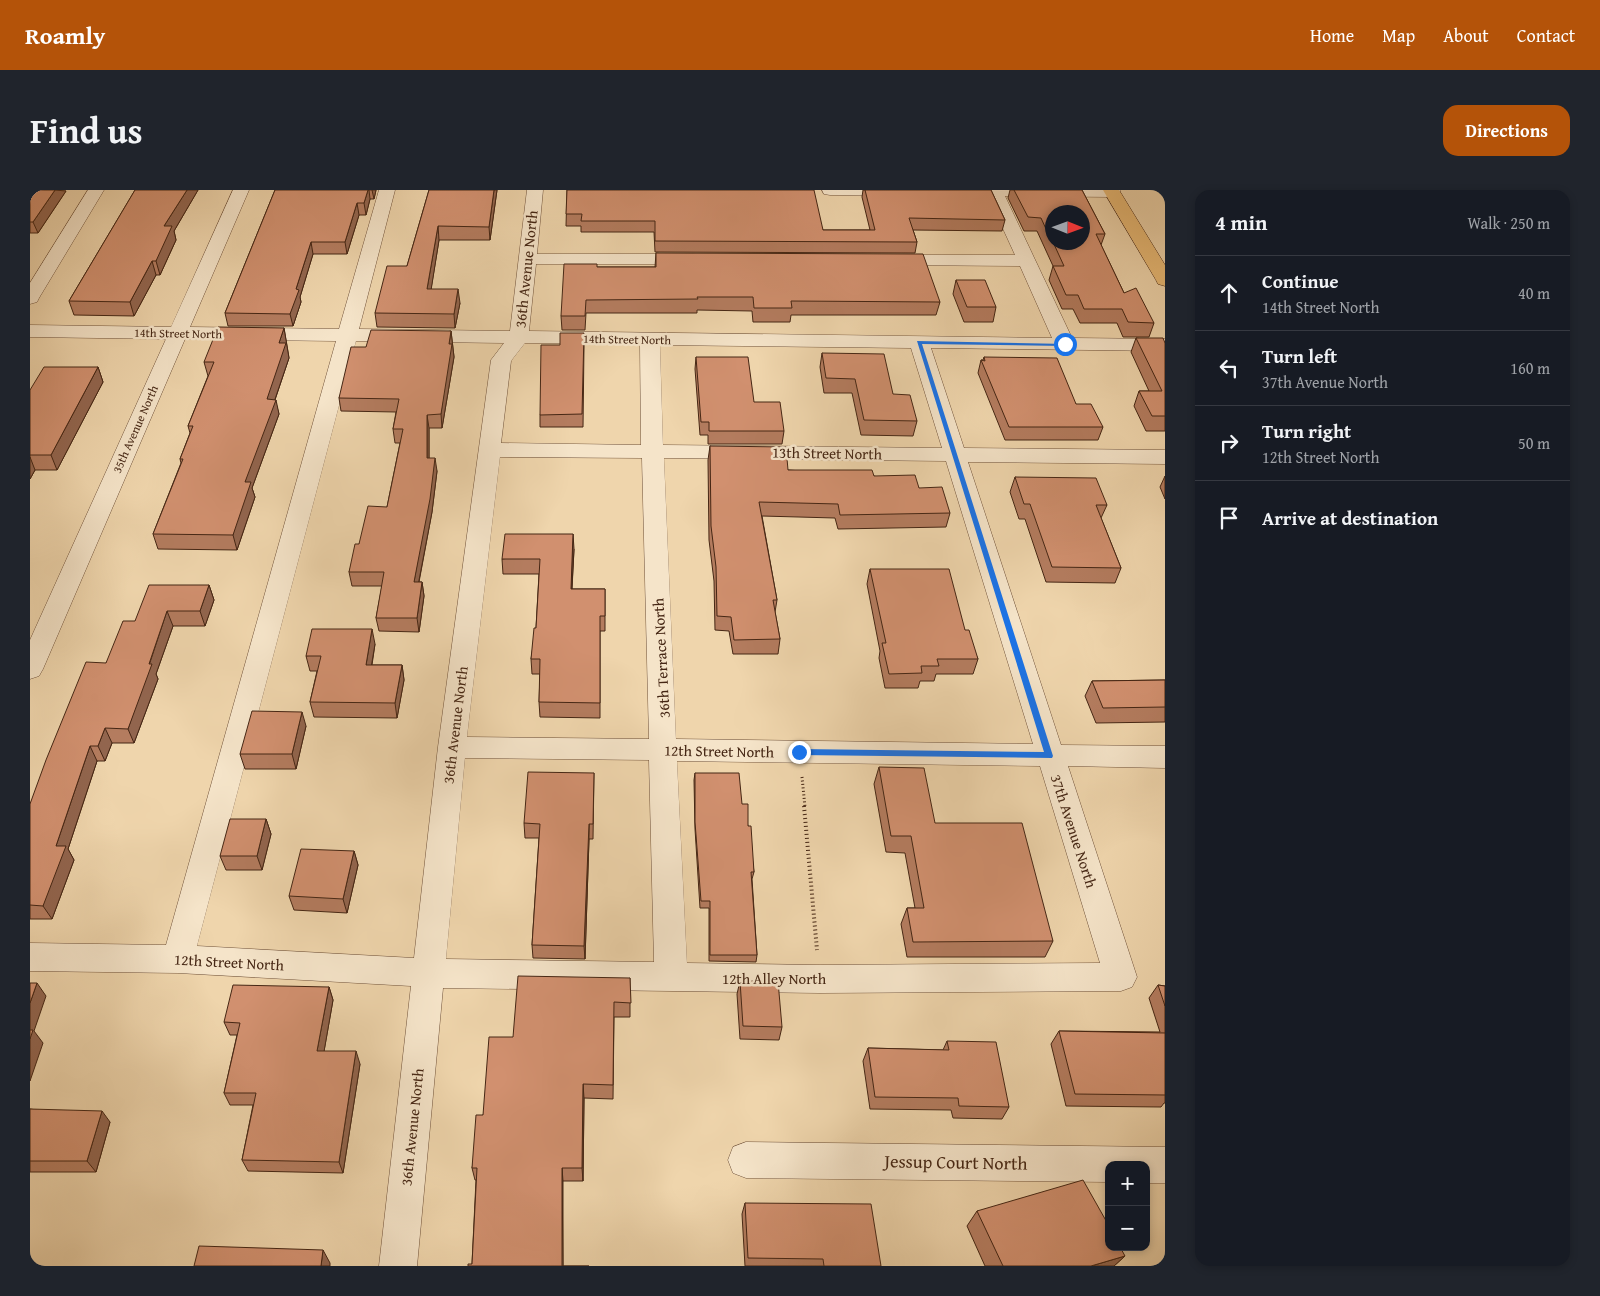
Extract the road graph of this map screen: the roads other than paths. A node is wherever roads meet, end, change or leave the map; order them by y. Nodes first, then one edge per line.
1 (96, 190) edge
2 (240, 190) edge
3 (387, 190) edge
4 (535, 190) edge
5 (830, 190) edge
6 (918, 191) edge
7 (937, 191) edge
8 (995, 191) edge
9 (1112, 191) edge
10 (528, 259) junction
11 (708, 260) edge
12 (867, 260) edge
13 (1027, 261) junction
14 (1165, 280) edge
15 (30, 298) edge
16 (30, 331) edge
17 (177, 333) junction
18 (348, 335) junction
19 (519, 337) junction
20 (650, 339) junction
21 (919, 342) junction
22 (1065, 344) junction
23 (1165, 345) edge
24 (490, 450) junction
25 (651, 450) junction
26 (954, 454) junction
27 (1165, 457) edge
28 (30, 669) edge
29 (452, 747) junction
30 (665, 750) junction
31 (1049, 756) junction
32 (1165, 757) edge
33 (30, 957) edge
34 (178, 959) junction
35 (428, 974) junction
36 (1121, 977) joint
37 (671, 978) junction
38 (746, 1160) dead end
39 (1165, 1165) edge
40 (398, 1266) edge

1 - 15 street
2 - 17 street, 35th Avenue North
3 - 18 street
4 - 10 street, 36th Avenue North
5 - 6 street
7 - 8 street
8 - 9 street
8 - 13 street
9 - 14 main road
10 - 11 street
10 - 19 street, 36th Avenue North
12 - 13 street
13 - 22 street
16 - 17 street, 14th Street North
17 - 18 street, 14th Street North
17 - 28 street, 35th Avenue North
18 - 19 street, 14th Street North
18 - 34 street
19 - 20 street, 14th Street North
19 - 24 street, 36th Avenue North
20 - 21 street, 14th Street North
20 - 25 street, 36th Terrace North
21 - 22 street, 14th Street North
21 - 26 street, 37th Avenue North
22 - 23 street, 14th Street North
24 - 25 street, 13th Street North
24 - 29 street, 36th Avenue North
25 - 26 street, 13th Street North
25 - 30 street, 36th Terrace North
26 - 27 street, 13th Street North
26 - 31 street, 37th Avenue North
29 - 30 street, 12th Street North
29 - 35 street, 36th Avenue North
30 - 31 street, 12th Street North
30 - 37 street, 36th Terrace North
31 - 32 street, 12th Street North
31 - 36 street, 37th Avenue North
33 - 34 street, 12th Street North
34 - 35 street, 12th Street North
35 - 37 street, 12th Alley North
35 - 40 street, 36th Avenue North
36 - 37 street, 12th Alley North
38 - 39 street, Jessup Court North

